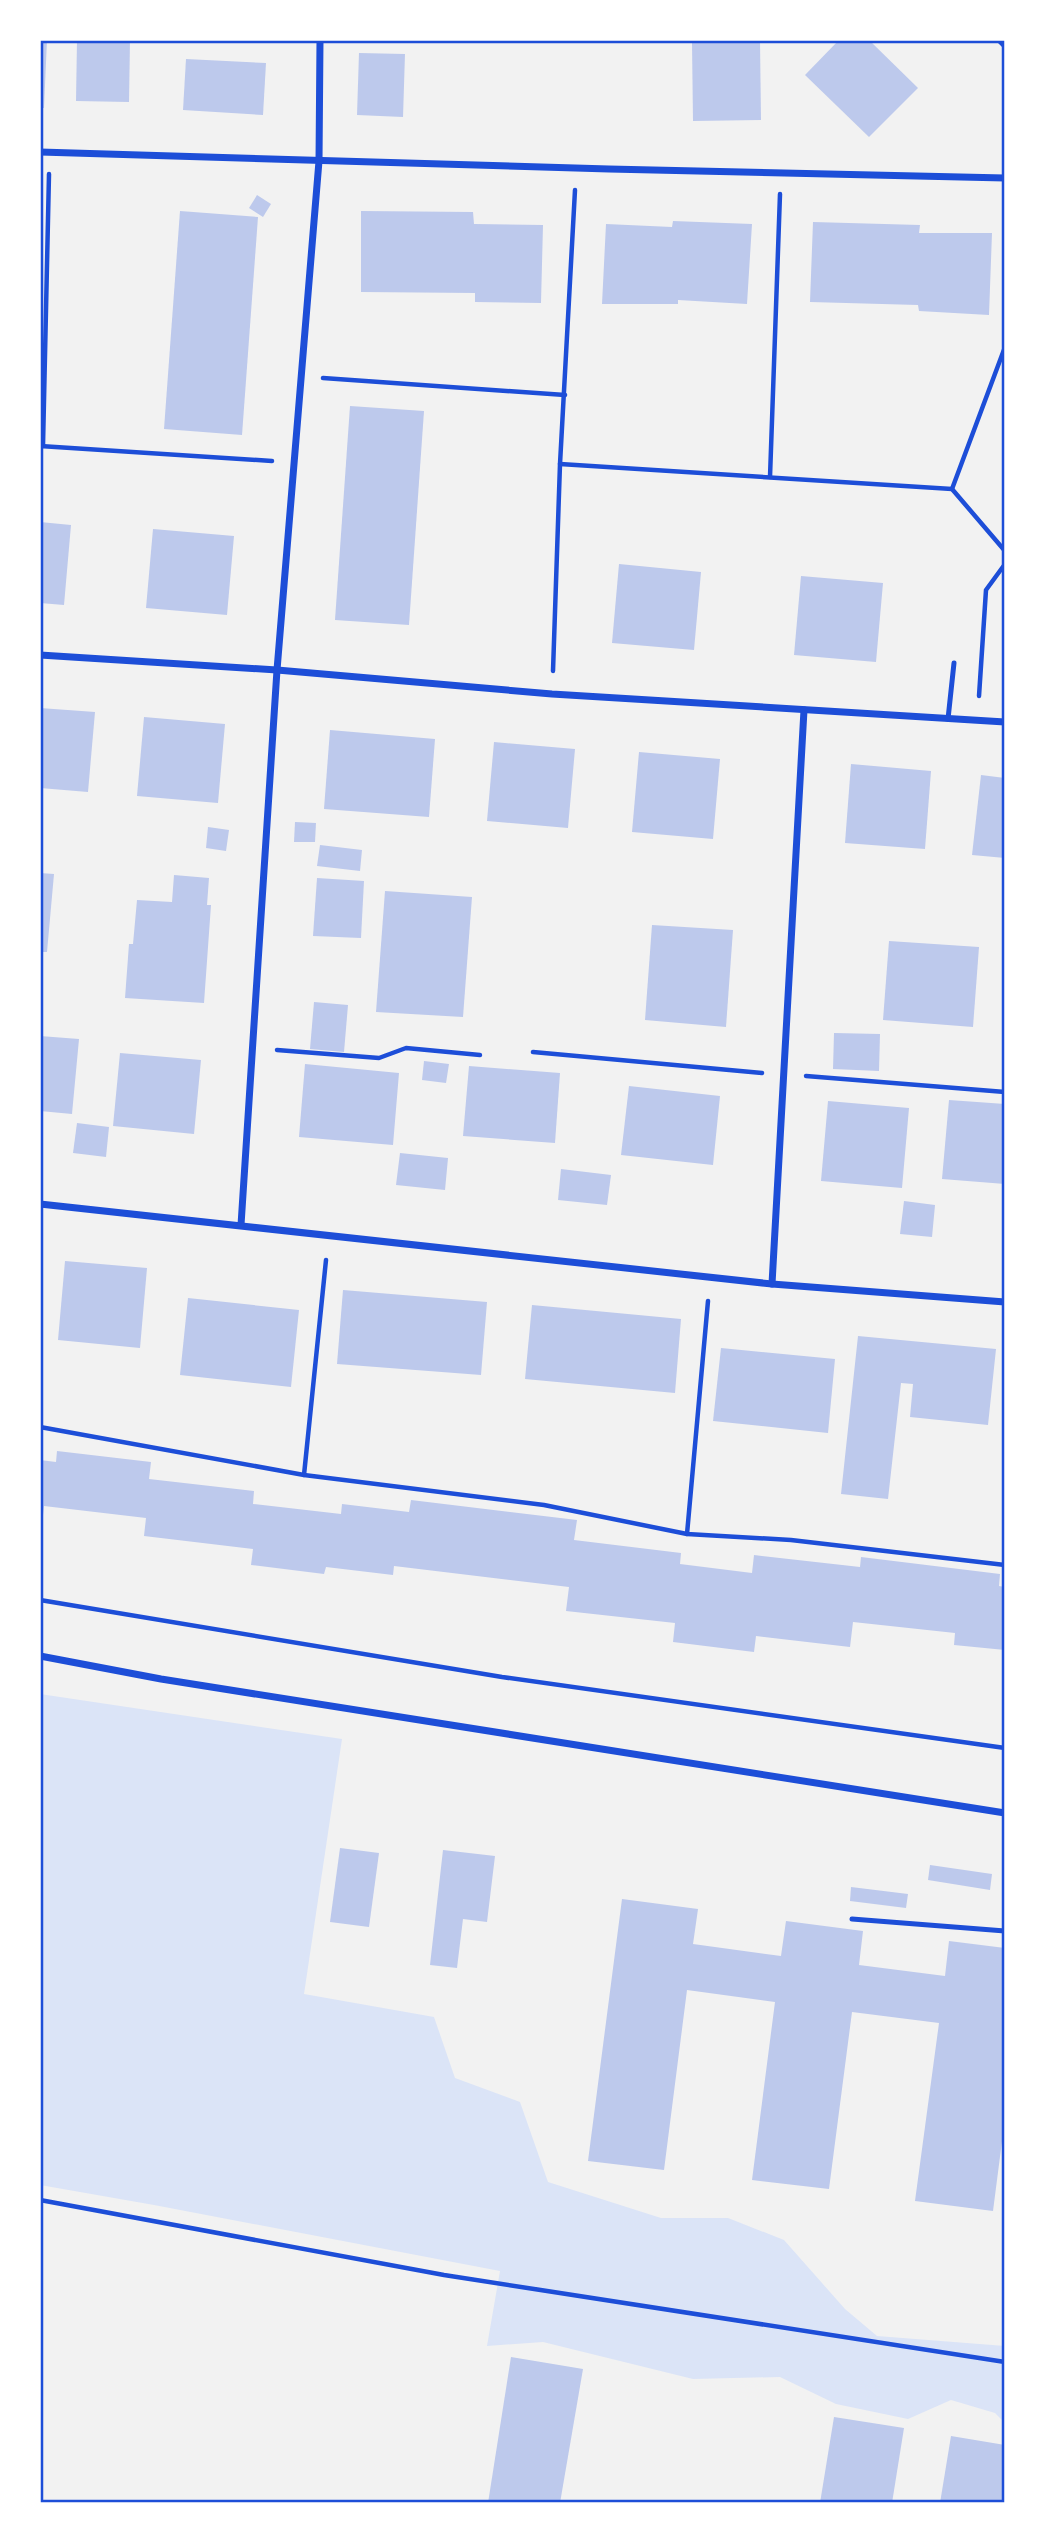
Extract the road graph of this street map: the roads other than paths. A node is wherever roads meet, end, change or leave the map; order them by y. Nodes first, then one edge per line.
1 (320, 40) edge
2 (1000, 40) edge
3 (1005, 45) edge
4 (40, 152) edge
5 (319, 160) junction
6 (1005, 178) edge
7 (40, 655) edge
8 (954, 663) dead end
9 (277, 670) junction
10 (804, 710) junction
11 (948, 719) junction
12 (1005, 722) edge
13 (40, 1204) edge
14 (241, 1224) junction
15 (772, 1284) junction
16 (1005, 1302) edge
17 (40, 1656) edge
18 (1005, 1813) edge
19 (852, 1919) dead end
20 (1005, 1931) edge

1 - 5 street
2 - 3 street
4 - 5 street
5 - 6 street
5 - 9 street
7 - 9 street
8 - 11 lane
9 - 10 street
9 - 14 street
10 - 11 street
10 - 15 street
11 - 12 street
13 - 14 street
14 - 15 street
15 - 16 street
17 - 18 street
19 - 20 lane

